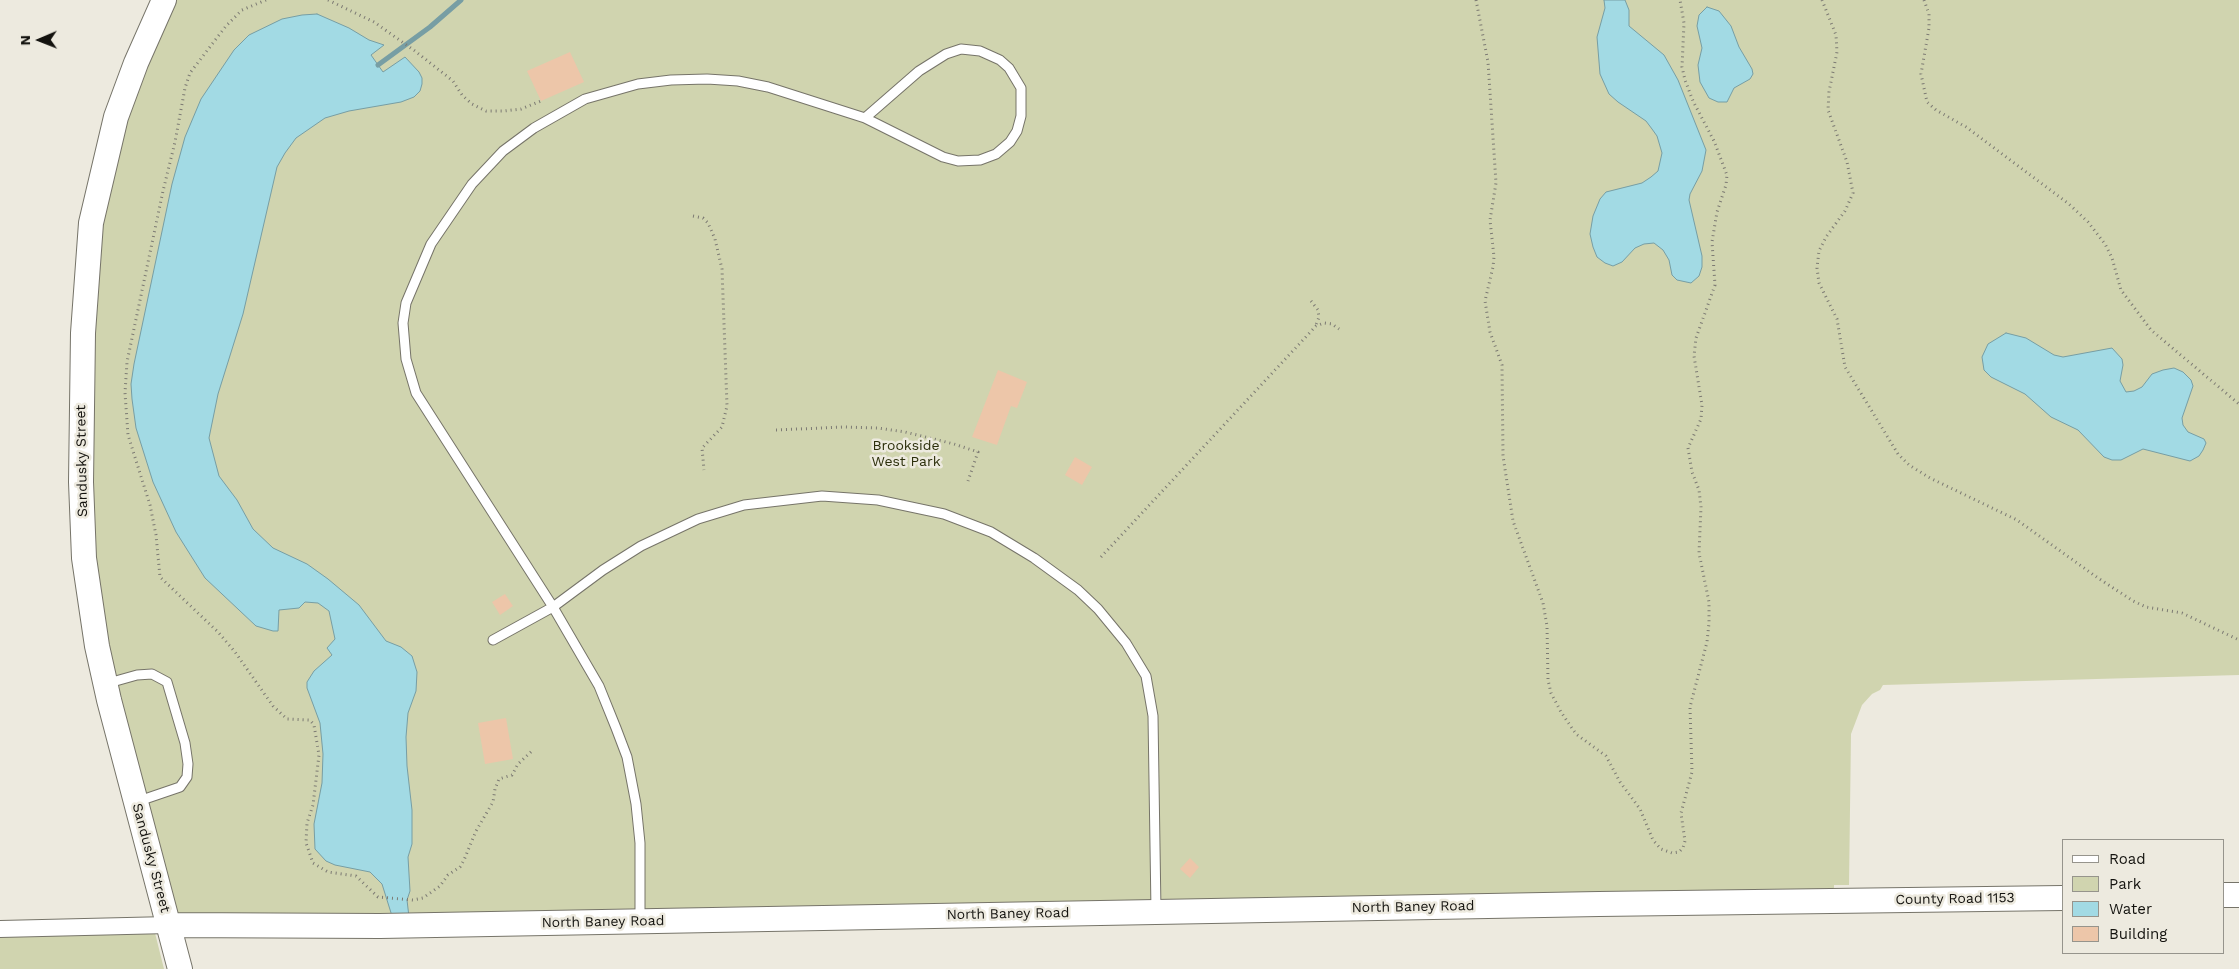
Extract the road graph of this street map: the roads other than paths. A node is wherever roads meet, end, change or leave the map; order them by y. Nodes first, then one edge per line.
1 (164, 0) edge
2 (865, 118) junction
3 (553, 608) junction
4 (493, 640) dead end
5 (105, 684) junction
6 (136, 802) junction
7 (2224, 895) edge
8 (2239, 895) edge
9 (2062, 898) edge
10 (1848, 901) joint
11 (1156, 911) junction
12 (640, 921) junction
13 (169, 925) junction
14 (0, 929) edge
15 (180, 969) edge

1 - 5 street, Sandusky Street
2 - 2 lane
2 - 3 lane
3 - 4 lane
3 - 11 lane
3 - 12 lane
5 - 6 street, Sandusky Street
5 - 6 lane
6 - 13 street, Sandusky Street
7 - 8 street
9 - 10 street, County Road 1153
10 - 11 street, North Baney Road
11 - 12 street, North Baney Road
12 - 13 street, North Baney Road
13 - 14 street
13 - 15 street, Sandusky Street

